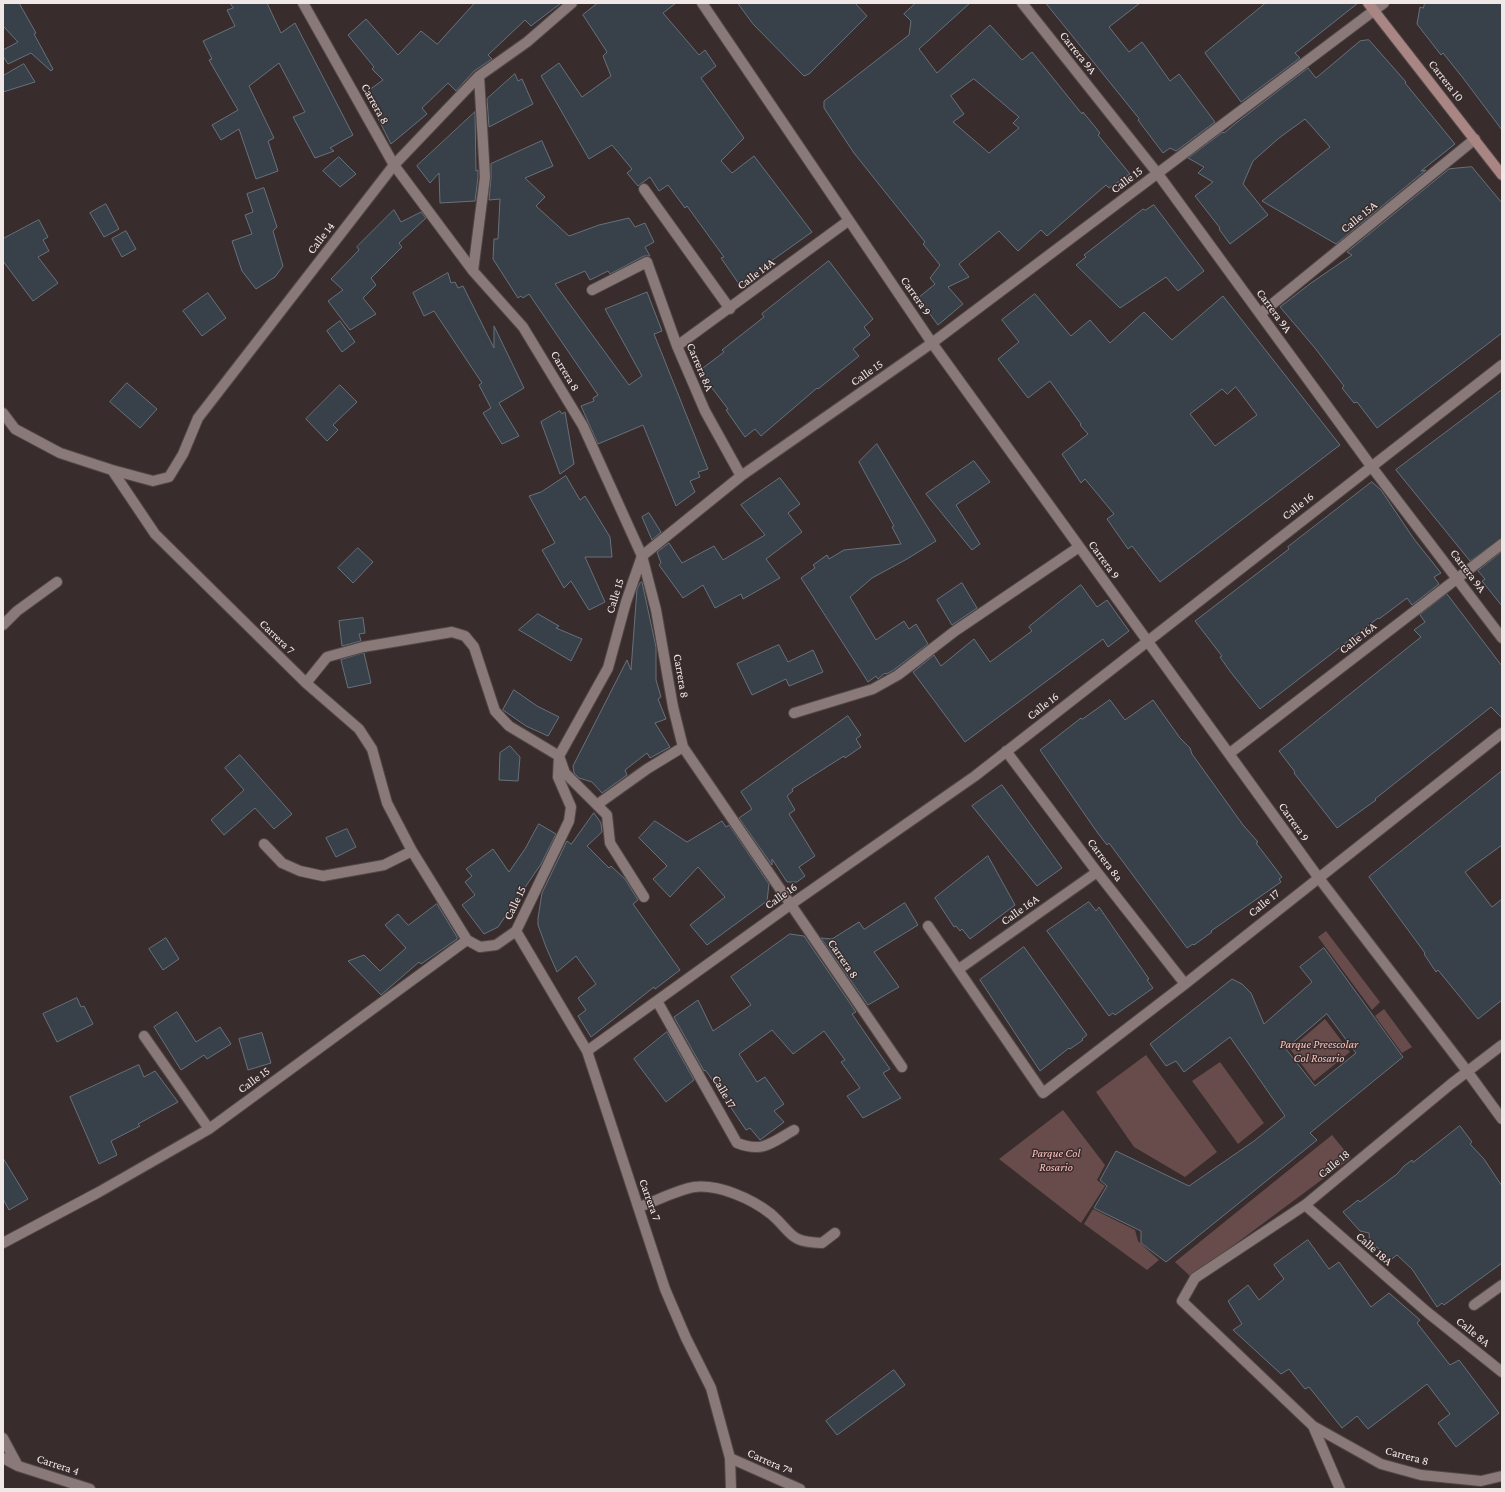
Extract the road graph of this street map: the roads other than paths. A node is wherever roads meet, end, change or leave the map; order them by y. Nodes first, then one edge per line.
1 (303, 3) edge
2 (572, 3) edge
3 (702, 3) edge
4 (1022, 3) edge
5 (1384, 3) edge
6 (1371, 7) edge
7 (479, 76) junction
8 (1475, 139) junction
9 (394, 165) junction
10 (1158, 174) junction
11 (1502, 175) edge
12 (644, 189) dead end
13 (848, 221) junction
14 (473, 271) junction
15 (592, 290) dead end
16 (730, 309) junction
17 (1260, 314) junction
18 (932, 343) junction
19 (677, 346) junction
20 (1502, 364) edge
21 (3, 413) edge
22 (1371, 466) junction
23 (112, 470) junction
24 (741, 476) junction
25 (1502, 544) edge
26 (1080, 547) junction
27 (642, 556) junction
28 (1457, 578) junction
29 (57, 582) dead end
30 (3, 624) edge
31 (1502, 638) edge
32 (1146, 640) junction
33 (306, 683) junction
34 (794, 713) dead end
35 (1502, 733) edge
36 (683, 747) junction
37 (1006, 751) junction
38 (1230, 754) junction
39 (559, 756) junction
40 (598, 804) junction
41 (264, 844) dead end
42 (412, 851) junction
43 (1097, 872) junction
44 (1318, 877) junction
45 (644, 897) dead end
46 (790, 905) junction
47 (928, 926) dead end
48 (516, 931) junction
49 (467, 940) junction
50 (959, 969) junction
51 (1185, 984) junction
52 (657, 1001) junction
53 (144, 1036) dead end
54 (1502, 1045) edge
55 (587, 1050) junction
56 (902, 1067) dead end
57 (1467, 1071) junction
58 (1502, 1119) edge
59 (209, 1129) junction
60 (794, 1130) dead end
61 (1305, 1205) junction
62 (639, 1207) junction
63 (835, 1233) dead end
64 (3, 1243) edge
65 (1502, 1284) edge
66 (1182, 1301) joint
67 (1474, 1305) dead end
68 (1427, 1312) joint
69 (1502, 1372) edge
70 (1313, 1426) junction
71 (3, 1438) edge
72 (3, 1458) edge
73 (730, 1458) junction
74 (18, 1466) junction
75 (1502, 1476) edge
76 (90, 1489) edge
77 (731, 1489) edge
78 (800, 1489) edge
79 (1340, 1489) edge

1 - 9 street, Carrera 8
2 - 7 street, Calle 14
3 - 13 street, Carrera 9
4 - 10 street, Carrera 9A
5 - 6 street, Calle 15
6 - 8 street, Carrera 10
6 - 10 street, Calle 15
7 - 9 street, Calle 14
7 - 14 street
8 - 11 street, Carrera 10
8 - 17 street, Calle 15A
9 - 14 street, Carrera 8
9 - 23 street, Calle 14
10 - 17 street, Carrera 9A
10 - 18 street, Calle 15
12 - 16 street
13 - 16 street, Calle 14A
13 - 18 street, Carrera 9
14 - 27 street, Carrera 8
15 - 19 street, Carrera 8A
16 - 19 street, Calle 14A
17 - 22 street, Carrera 9A
18 - 24 street, Calle 15
18 - 26 street, Carrera 9
19 - 24 street, Carrera 8A
20 - 22 street, Calle 16
21 - 23 street
22 - 28 street, Carrera 9A
22 - 32 street, Calle 16
23 - 33 street, Carrera 7
24 - 27 street, Calle 15
25 - 28 street, Calle 16A
26 - 32 street, Carrera 9
26 - 34 street
27 - 36 street, Carrera 8
27 - 39 street, Calle 15
28 - 31 street, Carrera 9A
28 - 38 street, Calle 16A
29 - 30 street
32 - 37 street, Calle 16
32 - 38 street, Carrera 9
33 - 39 street
33 - 42 street, Carrera 7
35 - 44 street, Calle 17
36 - 40 street
36 - 46 street, Carrera 8
37 - 43 street, Carrera 8a
37 - 46 street, Calle 16
38 - 44 street, Carrera 9
39 - 40 street
39 - 48 street, Calle 15
40 - 45 street
41 - 42 street
42 - 49 street, Carrera 7
43 - 50 street, Calle 16A
43 - 51 street, Carrera 8a
44 - 51 street, Calle 17
44 - 57 street, Carrera 9
46 - 52 street, Calle 16
46 - 56 street, Carrera 8
47 - 50 street
48 - 49 street, Calle 15
48 - 55 street, Carrera 7
49 - 59 street, Calle 15
50 - 51 street, Calle 17
52 - 55 street, Calle 16
52 - 60 street, Calle 17
53 - 59 street
54 - 57 street, Calle 18
55 - 62 street, Carrera 7
57 - 58 street, Carrera 9
57 - 61 street, Calle 18
59 - 64 street, Calle 15
61 - 66 street, Calle 18
61 - 68 street, Calle 18A
62 - 63 street
62 - 73 street, Carrera 7
65 - 67 street
66 - 70 street, Carrera 8
68 - 69 street, Calle 8A
70 - 75 street, Carrera 8
70 - 79 street, Carrera 8
71 - 74 street, Carrera 4
72 - 74 street, Carrera 4
73 - 77 street, Carrera 7
73 - 78 street, Carrera 7ª
74 - 76 street, Carrera 4

